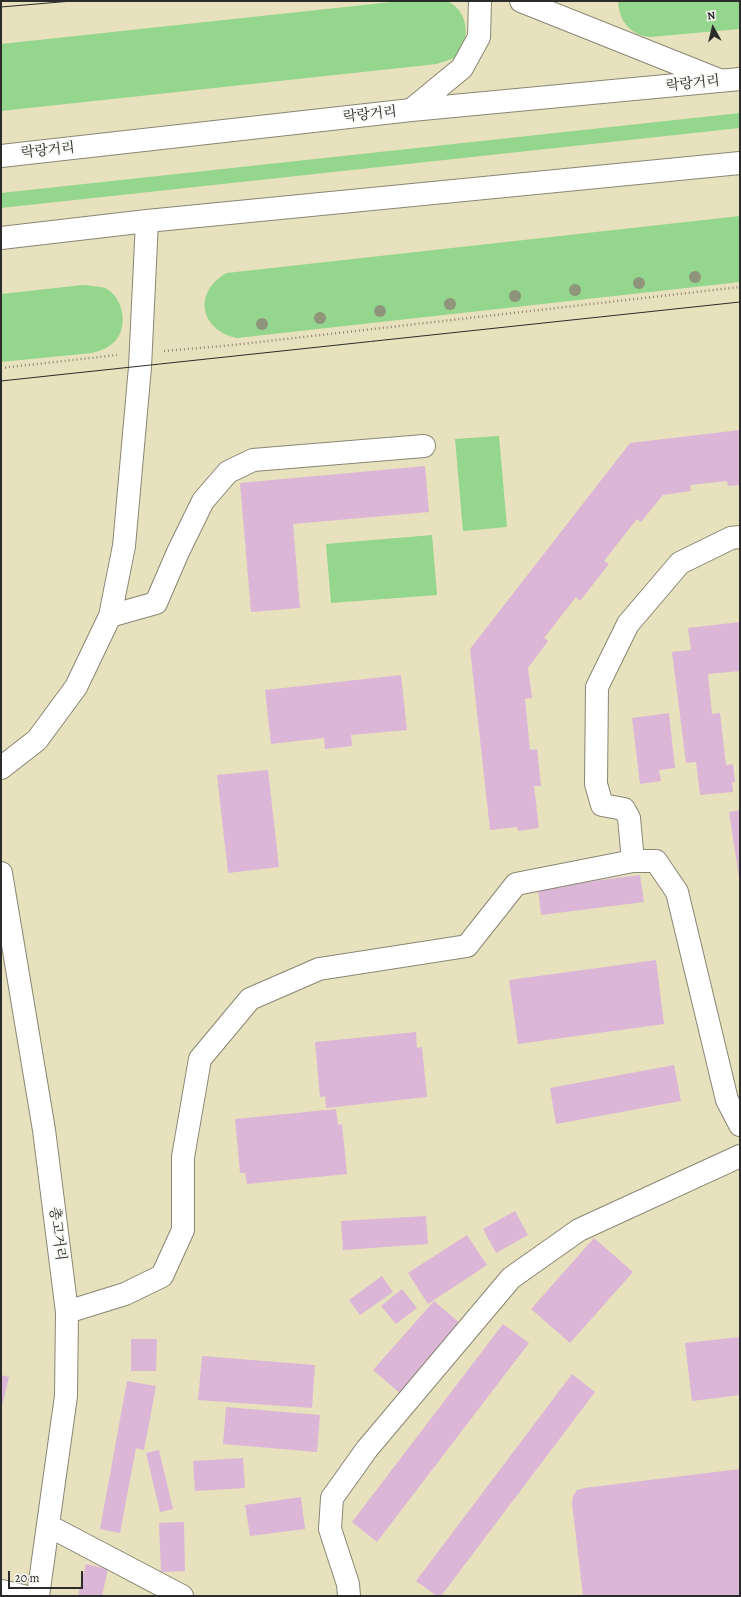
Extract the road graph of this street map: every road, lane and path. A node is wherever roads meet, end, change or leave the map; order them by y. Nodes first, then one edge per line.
1 (480, 1) edge
2 (521, 1) edge
3 (731, 80) edge
4 (411, 110) junction
5 (1, 156) edge
6 (740, 163) edge
7 (146, 221) junction
8 (1, 238) edge
9 (740, 287) edge
10 (141, 352) junction
11 (1, 368) edge
12 (424, 446) dead end
13 (740, 537) edge
14 (110, 616) junction
15 (1, 768) edge
16 (633, 861) junction
17 (1, 873) edge
18 (740, 1125) edge
19 (740, 1156) edge
20 (67, 1312) junction
21 (48, 1526) junction
22 (1, 1591) edge
23 (23, 1596) edge
24 (38, 1596) edge
25 (182, 1596) edge
26 (349, 1596) edge

1 - 4 street
2 - 3 street
3 - 4 street, 락랑거리
4 - 5 street, 락랑거리
6 - 7 street
7 - 8 street
7 - 10 street
9 - 10 path
10 - 11 path
10 - 14 street
12 - 14 street
13 - 16 street
14 - 15 street
16 - 18 street
16 - 20 street
17 - 20 street, 총고거리
19 - 26 street
20 - 21 street, 총고거리
21 - 24 street, 총고거리
21 - 25 street
22 - 23 street

